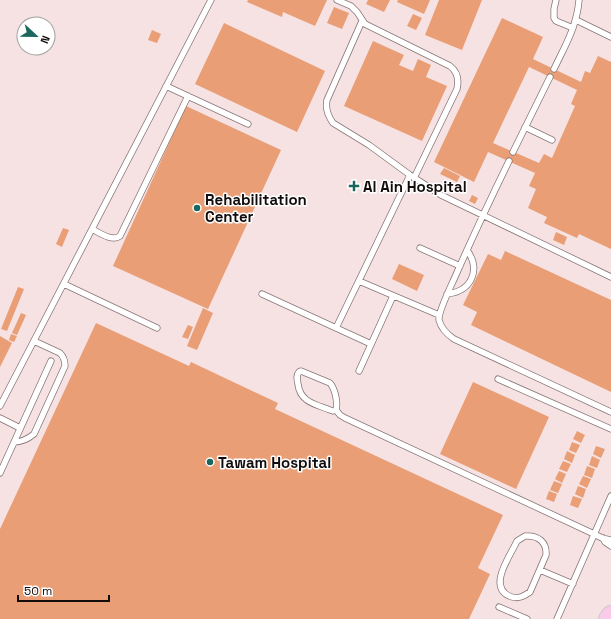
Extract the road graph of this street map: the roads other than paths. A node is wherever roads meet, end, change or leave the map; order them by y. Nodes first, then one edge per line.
1 (211, 0) edge
2 (337, 0) edge
3 (556, 0) edge
4 (580, 0) edge
5 (576, 20) junction
6 (362, 21) junction
7 (573, 28) junction
8 (611, 37) edge
9 (554, 69) dead end
10 (550, 77) dead end
11 (166, 86) junction
12 (188, 96) junction
13 (248, 124) dead end
14 (525, 127) junction
15 (552, 140) dead end
16 (513, 152) dead end
17 (509, 161) dead end
18 (412, 176) junction
19 (482, 215) junction
20 (92, 229) junction
21 (420, 248) dead end
22 (467, 250) junction
23 (460, 266) junction
24 (611, 277) edge
25 (358, 281) junction
26 (64, 284) junction
27 (262, 294) dead end
28 (447, 294) junction
29 (393, 296) junction
30 (439, 315) junction
31 (157, 328) dead end
32 (336, 328) junction
33 (34, 341) junction
34 (371, 344) junction
35 (50, 361) dead end
36 (360, 371) dead end
37 (498, 379) dead end
38 (0, 406) edge
39 (336, 410) junction
40 (611, 412) edge
41 (0, 418) edge
42 (20, 428) junction
43 (611, 429) edge
44 (14, 442) junction
45 (0, 473) edge
46 (611, 496) edge
47 (594, 534) junction
48 (602, 538) junction
49 (611, 540) edge
50 (611, 546) edge
51 (540, 570) junction
52 (573, 584) junction
53 (500, 607) dead end
54 (611, 615) edge
55 (527, 619) edge
56 (557, 619) edge
57 (608, 619) edge

1 - 11 lane
2 - 6 lane
3 - 7 lane
4 - 5 lane
5 - 7 lane
5 - 8 lane
6 - 18 lane
6 - 18 lane
7 - 9 lane
10 - 14 lane
11 - 12 lane
11 - 20 lane
12 - 13 lane
12 - 20 lane
14 - 15 lane
14 - 16 lane
17 - 19 lane
18 - 19 lane
18 - 25 lane
19 - 22 lane
19 - 24 lane
20 - 26 lane
21 - 23 lane
22 - 23 lane
22 - 28 lane
23 - 28 lane
25 - 29 lane
25 - 32 lane
26 - 31 lane
26 - 33 lane
27 - 32 lane
28 - 30 lane
29 - 30 lane
29 - 34 lane
30 - 40 lane
32 - 34 lane
33 - 38 lane
33 - 44 lane
34 - 36 lane
35 - 42 lane
37 - 43 lane
39 - 39 lane
39 - 47 lane
41 - 42 lane
42 - 44 lane
44 - 45 lane
46 - 47 lane
47 - 48 lane
47 - 52 lane
48 - 49 lane
48 - 50 lane
51 - 51 lane
51 - 52 lane
52 - 56 lane
53 - 55 lane
54 - 57 main road

